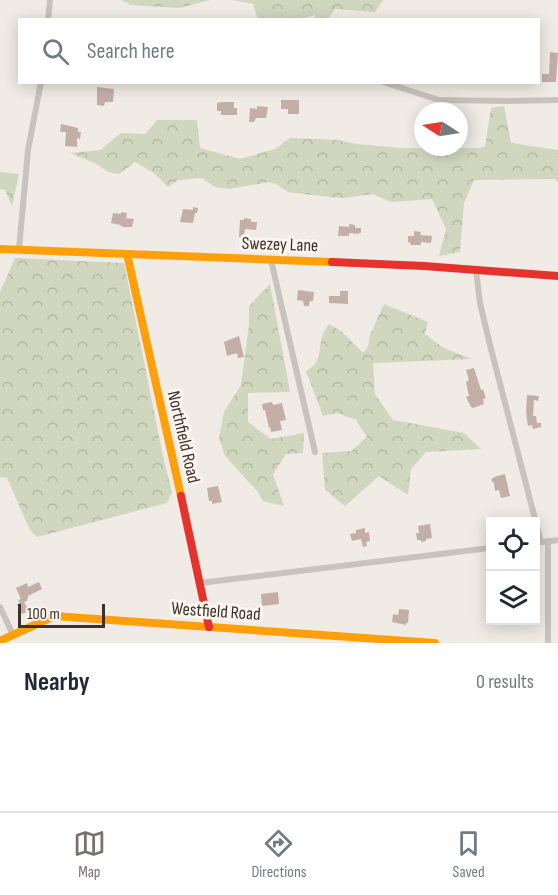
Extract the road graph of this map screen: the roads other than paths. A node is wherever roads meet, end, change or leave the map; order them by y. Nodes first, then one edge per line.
1 (50, 0) edge
2 (48, 18) edge
3 (41, 84) edge
4 (389, 84) edge
5 (558, 100) edge
6 (0, 249) edge
7 (19, 249) junction
8 (127, 254) junction
9 (271, 260) junction
10 (476, 270) junction
11 (558, 276) edge
12 (315, 452) dead end
13 (558, 540) edge
14 (542, 542) edge
15 (486, 548) edge
16 (200, 583) junction
17 (0, 607) edge
18 (209, 627) junction
19 (13, 635) junction
20 (0, 641) edge
21 (435, 643) edge
22 (548, 643) edge

1 - 2 street
3 - 7 street
4 - 5 street
6 - 7 street, Swezey Lane
7 - 8 street, Swezey Lane
8 - 9 street, Swezey Lane
8 - 16 street, Northfield Road
9 - 10 street, Swezey Lane
9 - 12 street
10 - 11 street, Swezey Lane
10 - 14 street
13 - 14 street
14 - 22 street
15 - 16 street
16 - 18 street, Northfield Road
17 - 19 street
18 - 19 street, Westfield Road
18 - 21 street, Westfield Road
19 - 20 street, Westfield Road

